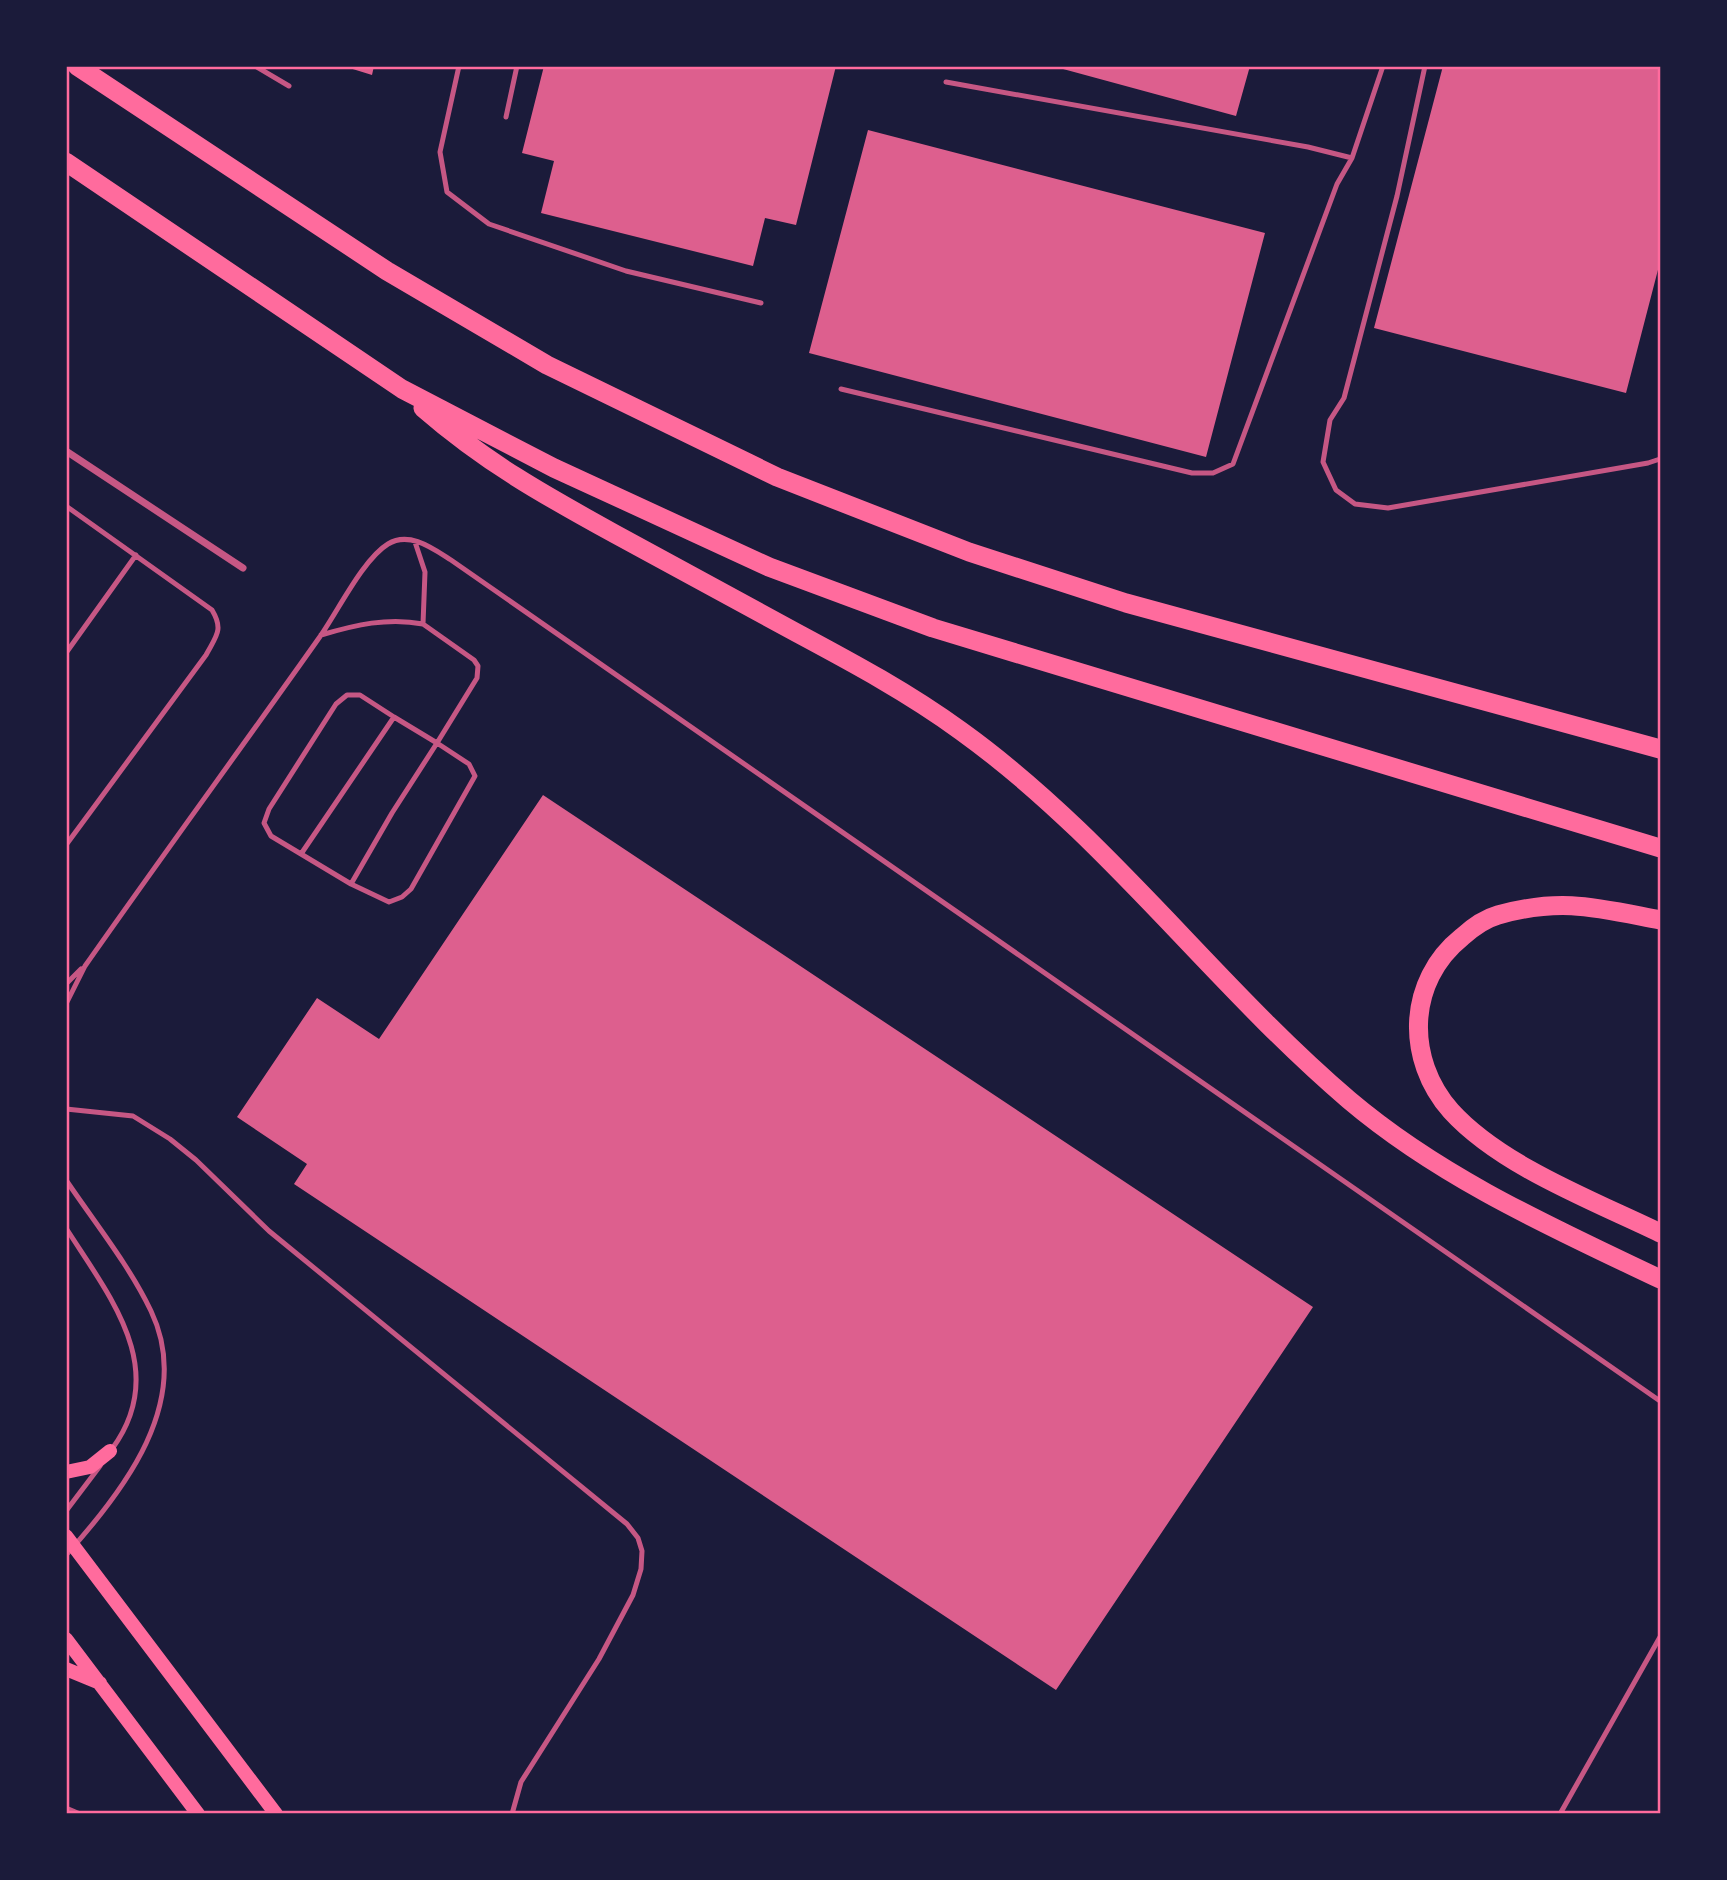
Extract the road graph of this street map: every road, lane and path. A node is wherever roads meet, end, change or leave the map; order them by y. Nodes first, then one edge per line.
1 (77, 66) edge
2 (255, 66) edge
3 (459, 66) edge
4 (517, 66) edge
5 (1383, 66) edge
6 (1425, 66) edge
7 (946, 82) dead end
8 (289, 86) dead end
9 (506, 117) dead end
10 (1352, 158) junction
11 (66, 162) edge
12 (761, 303) dead end
13 (402, 389) junction
14 (841, 389) dead end
15 (66, 451) edge
16 (1661, 459) edge
17 (66, 506) edge
18 (414, 540) junction
19 (136, 555) junction
20 (243, 568) dead end
21 (424, 624) junction
22 (321, 635) junction
23 (66, 653) edge
24 (394, 717) junction
25 (437, 744) junction
26 (1659, 749) edge
27 (66, 845) edge
28 (1661, 848) edge
29 (301, 854) junction
30 (351, 884) junction
31 (1661, 920) edge
32 (85, 965) junction
33 (66, 984) edge
34 (66, 1004) edge
35 (66, 1109) edge
36 (66, 1180) edge
37 (1571, 1190) junction
38 (1661, 1225) edge
39 (66, 1228) edge
40 (1661, 1233) edge
41 (1661, 1279) edge
42 (1661, 1401) edge
43 (110, 1451) junction
44 (66, 1472) edge
45 (66, 1511) edge
46 (69, 1545) edge
47 (1661, 1637) edge
48 (66, 1639) edge
49 (66, 1669) edge
50 (102, 1683) junction
51 (66, 1808) edge
52 (80, 1814) edge
53 (198, 1814) edge
54 (276, 1814) edge
55 (512, 1814) edge
56 (1560, 1814) edge

1 - 26 highway
2 - 8 lane
3 - 12 lane
4 - 9 lane
5 - 10 lane
6 - 16 lane
7 - 10 lane
10 - 14 lane
11 - 13 highway
13 - 28 highway
13 - 41 highway
15 - 20 street
17 - 19 lane
18 - 21 lane
18 - 22 lane
18 - 42 lane
19 - 23 lane
19 - 27 lane
21 - 22 lane
21 - 25 lane
22 - 32 lane
24 - 25 lane
24 - 29 lane
24 - 29 lane
25 - 30 lane
25 - 30 lane
29 - 30 lane
31 - 37 highway
32 - 33 lane
32 - 34 lane
35 - 55 lane
36 - 46 lane
37 - 38 highway
37 - 40 highway
39 - 43 lane
43 - 44 main road
43 - 45 lane
46 - 54 main road
47 - 56 lane
48 - 50 main road
49 - 50 main road
50 - 53 main road
51 - 52 lane

